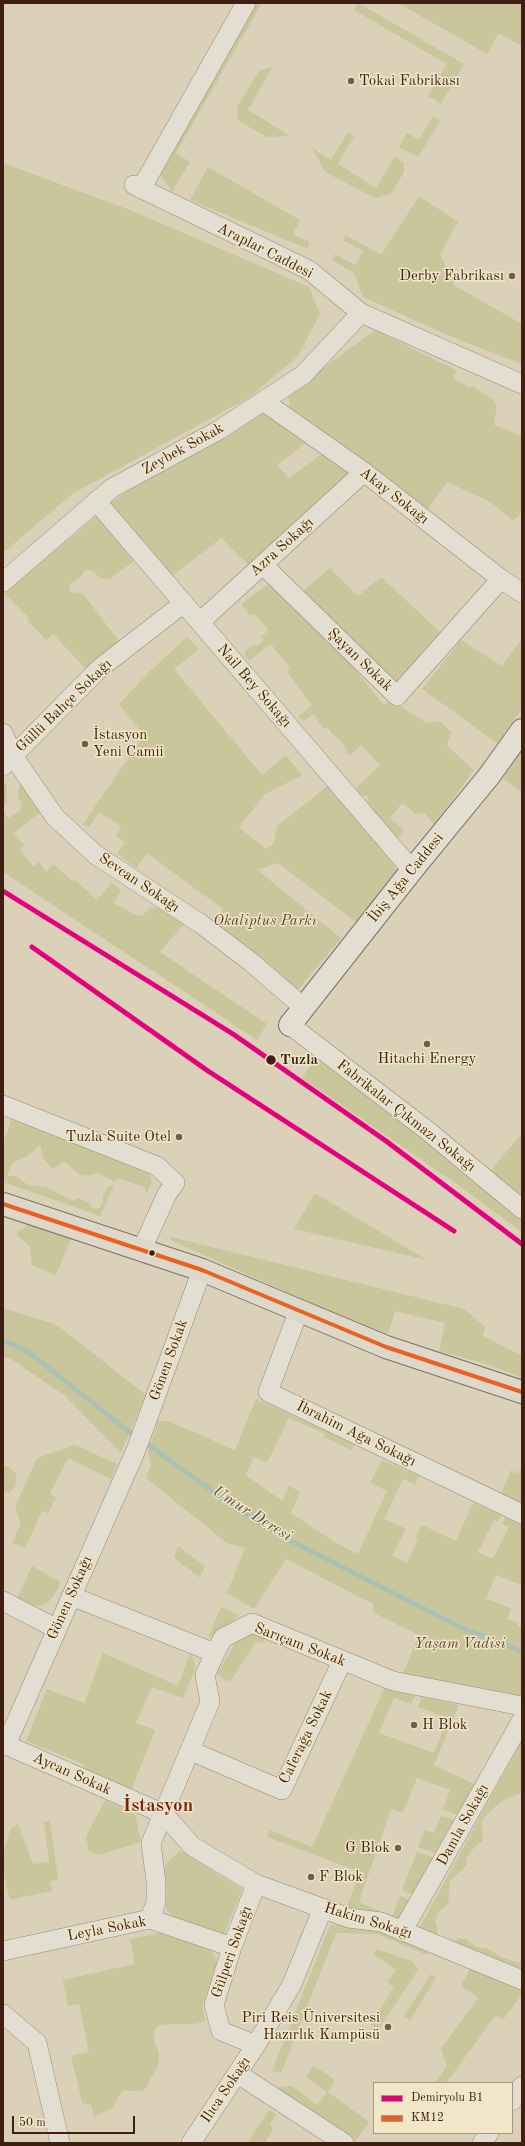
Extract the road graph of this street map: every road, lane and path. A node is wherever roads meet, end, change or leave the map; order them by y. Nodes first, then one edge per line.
1 (246, 3) edge
2 (360, 313) junction
3 (522, 384) edge
4 (263, 401) junction
5 (364, 472) junction
6 (96, 501) junction
7 (263, 565) junction
8 (501, 579) junction
9 (3, 582) edge
10 (522, 593) edge
11 (184, 603) junction
12 (200, 622) junction
13 (522, 730) edge
14 (3, 732) edge
15 (8, 761) edge
16 (412, 870) junction
17 (303, 1007) junction
18 (290, 1024) joint
19 (3, 1105) edge
20 (3, 1204) edge
21 (522, 1209) edge
22 (141, 1251) junction
23 (202, 1270) junction
24 (299, 1310) junction
25 (522, 1392) edge
26 (136, 1450) joint
27 (522, 1514) edge
28 (71, 1596) junction
29 (3, 1601) edge
30 (56, 1629) junction
31 (215, 1653) junction
32 (342, 1661) junction
33 (522, 1706) edge
34 (522, 1720) edge
35 (4, 1746) edge
36 (190, 1751) junction
37 (164, 1814) junction
38 (256, 1884) junction
39 (323, 1908) junction
40 (150, 1918) junction
41 (403, 1930) junction
42 (232, 1947) junction
43 (3, 1951) edge
44 (522, 1980) edge
45 (5, 2018) edge
46 (256, 2045) junction
47 (238, 2074) junction
48 (522, 2086) edge
49 (513, 2100) edge
50 (488, 2134) edge
51 (60, 2143) edge
52 (191, 2143) edge
53 (344, 2143) edge
54 (482, 2143) edge

1 - 2 street, Araplar Caddesi
2 - 3 street, Araplar Caddesi
2 - 4 street, Zeybek Sokak
4 - 5 street, Akay Sokağı
4 - 6 street, Zeybek Sokak
5 - 7 street, Azra Sokağı
5 - 8 street, Akay Sokağı
6 - 9 street, Zeybek Sokak
6 - 11 street, Nail Bey Sokağı
7 - 8 street, Şayan Sokak
7 - 12 street, Azra Sokağı
8 - 10 street, Akay Sokağı
11 - 12 street, Nail Bey Sokağı
11 - 15 street, Güllü Bahçe Sokağı
12 - 16 street, Nail Bey Sokağı
13 - 16 street, İbiş Ağa Caddesi
14 - 15 street, Sevcan Sokağı
15 - 17 street, Sevcan Sokağı
16 - 17 street, İbiş Ağa Caddesi
17 - 18 street, İbiş Ağa Caddesi
18 - 21 street, Fabrikalar Çıkmazı Sokağı
19 - 22 street
20 - 22 main road
22 - 23 main road
23 - 24 main road
23 - 26 street, Gönen Sokak
24 - 25 main road
24 - 27 street, İbrahim Ağa Sokağı
26 - 28 street, Gönen Sokağı
28 - 30 street, Gönen Sokağı
28 - 31 street
29 - 30 street
30 - 35 street, Gönen Sokağı
31 - 32 street, Sarıçam Sokak
31 - 36 street
32 - 33 street, Sarıçam Sokak
32 - 36 street, Caferağa Sokak
34 - 41 street, Damla Sokağı
35 - 37 street, Aycan Sokak
36 - 37 street
37 - 38 street, Aycan Sokak
37 - 40 street
38 - 39 street, Hakim Sokağı
38 - 42 street, Gülperi Sokağı
39 - 41 street, Hakim Sokağı
39 - 46 street, Ilıca Sokağı
40 - 42 street, Leyla Sokak
40 - 43 street, Leyla Sokak
41 - 44 street, Hakim Sokağı
42 - 46 street, Gülperi Sokağı
45 - 51 street
46 - 47 street, Ilıca Sokağı
47 - 52 street, Ilıca Sokağı
47 - 53 street
48 - 49 street
50 - 54 street

